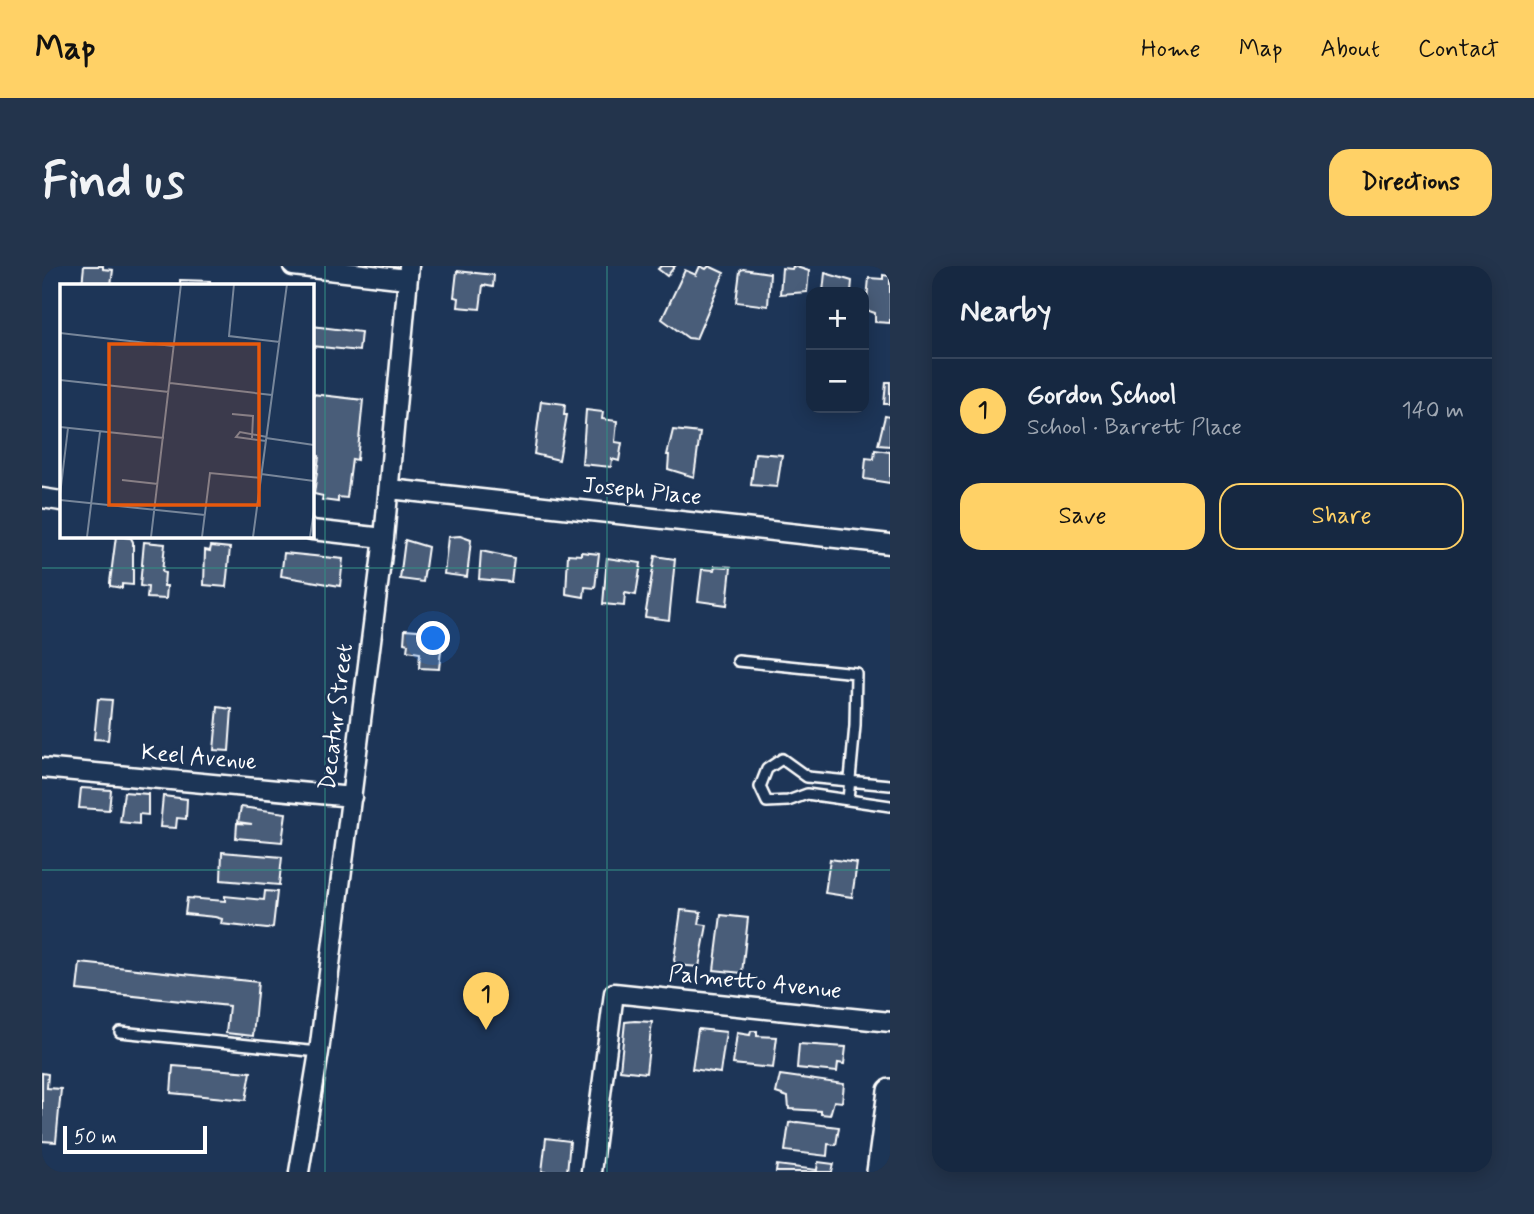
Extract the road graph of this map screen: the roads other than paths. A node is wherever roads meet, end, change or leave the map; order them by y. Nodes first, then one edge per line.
1 (293, 266) edge
2 (408, 272) edge
3 (390, 489) junction
4 (42, 498) edge
5 (60, 500) edge
6 (313, 530) edge
7 (384, 538) junction
8 (890, 544) edge
9 (738, 661) dead end
10 (42, 768) edge
11 (850, 781) junction
12 (890, 785) edge
13 (352, 797) junction
14 (848, 800) junction
15 (890, 806) edge
16 (890, 1022) edge
17 (120, 1032) dead end
18 (318, 1052) junction
19 (890, 1091) edge
20 (299, 1172) edge
21 (591, 1172) edge
22 (879, 1172) edge

1 - 2 street
2 - 3 street, Decatur Street
3 - 7 street, Decatur Street
3 - 8 street, Joseph Place
4 - 5 street
6 - 7 street
7 - 13 street, Decatur Street
9 - 11 lane
10 - 13 street, Keel Avenue
11 - 12 lane
11 - 14 lane
11 - 14 lane
13 - 18 street, Decatur Street
14 - 15 lane
16 - 21 street, Palmetto Avenue
17 - 18 lane
18 - 20 street, Decatur Street
19 - 22 street

